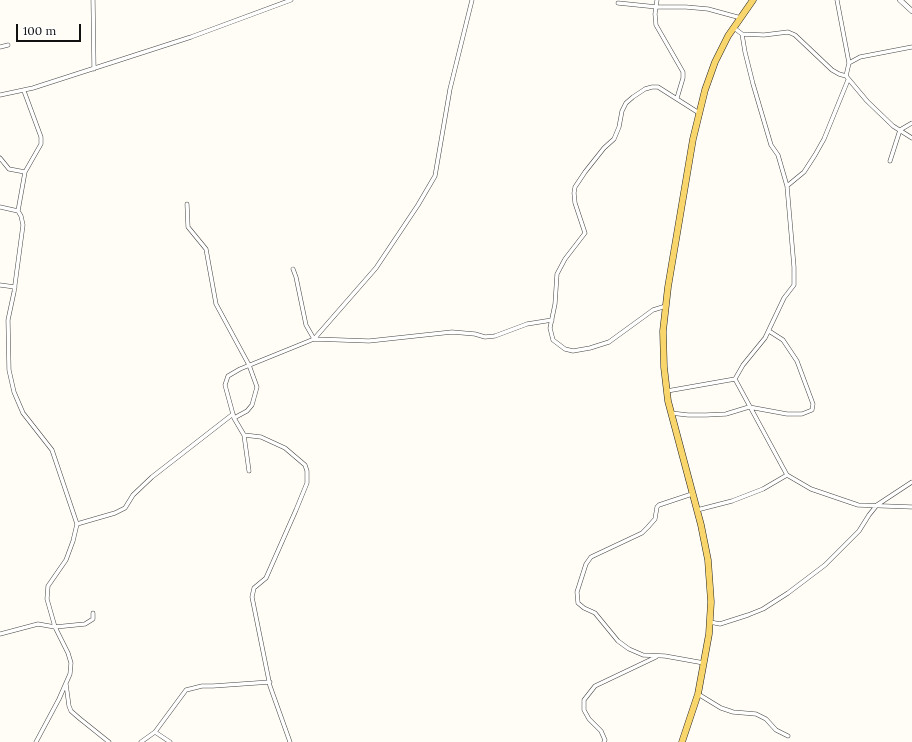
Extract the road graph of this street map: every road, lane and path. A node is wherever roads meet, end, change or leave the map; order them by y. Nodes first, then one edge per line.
1 (93, 0) edge
2 (291, 0) edge
3 (472, 0) edge
4 (657, 0) edge
5 (753, 0) edge
6 (837, 0) edge
7 (900, 0) edge
8 (618, 3) dead end
9 (657, 7) junction
10 (912, 11) edge
11 (741, 18) junction
12 (734, 28) junction
13 (742, 34) junction
14 (8, 45) dead end
15 (0, 47) edge
16 (912, 47) edge
17 (849, 63) junction
18 (94, 69) junction
19 (846, 76) junction
20 (848, 80) junction
21 (24, 91) junction
22 (0, 95) edge
23 (678, 98) junction
24 (699, 112) junction
25 (912, 123) edge
26 (900, 130) junction
27 (912, 138) edge
28 (0, 158) edge
29 (890, 161) dead end
30 (25, 172) junction
31 (787, 186) junction
32 (187, 204) dead end
33 (0, 207) edge
34 (18, 211) junction
35 (293, 269) dead end
36 (0, 286) edge
37 (15, 286) junction
38 (666, 306) junction
39 (552, 320) junction
40 (769, 331) junction
41 (314, 339) junction
42 (249, 365) junction
43 (735, 379) junction
44 (667, 391) junction
45 (749, 407) junction
46 (671, 413) junction
47 (232, 414) junction
48 (234, 418) junction
49 (244, 435) junction
50 (249, 471) dead end
51 (787, 474) junction
52 (912, 482) edge
53 (692, 494) junction
54 (877, 505) junction
55 (912, 507) edge
56 (697, 510) junction
57 (77, 524) junction
58 (93, 613) dead end
59 (710, 622) junction
60 (55, 627) junction
61 (0, 634) edge
62 (657, 657) junction
63 (704, 663) junction
64 (270, 682) junction
65 (66, 683) junction
66 (698, 694) junction
67 (155, 732) junction
68 (788, 736) dead end
69 (36, 742) edge
70 (109, 742) edge
71 (141, 742) edge
72 (170, 742) edge
73 (290, 742) edge
74 (604, 742) edge
75 (682, 742) edge

1 - 18 street
2 - 18 street
3 - 41 street
4 - 9 street
5 - 11 main road
6 - 17 street
7 - 10 street
8 - 9 street
9 - 11 street
9 - 23 street
11 - 12 main road
12 - 13 street
12 - 24 main road
13 - 19 street
13 - 31 street
14 - 15 street
16 - 17 street
17 - 19 street
18 - 21 street
19 - 20 street
20 - 26 street
20 - 31 street
21 - 22 street
21 - 30 street
23 - 24 street
23 - 39 street
24 - 38 main road
25 - 26 street
26 - 27 street
26 - 29 street
28 - 30 street
30 - 34 street
31 - 40 street
32 - 42 street
33 - 34 street
34 - 37 street
35 - 41 street
36 - 37 street
37 - 57 street
38 - 39 street
38 - 44 main road
39 - 41 street
40 - 43 street
40 - 45 street
41 - 42 street
42 - 47 street
42 - 48 street
43 - 44 street
43 - 45 street
44 - 46 main road
45 - 46 street
45 - 51 street
46 - 53 main road
47 - 48 street
47 - 57 street
48 - 49 street
49 - 50 street
49 - 64 street
51 - 54 street
51 - 56 street
52 - 54 street
53 - 56 main road
53 - 62 street
54 - 55 street
54 - 59 street
56 - 59 main road
57 - 60 street
58 - 60 street
59 - 63 main road
60 - 61 street
60 - 65 street
62 - 63 street
62 - 74 street
63 - 66 main road
64 - 67 street
64 - 73 street
65 - 69 street
65 - 70 street
66 - 68 street
66 - 75 main road
67 - 71 street
67 - 72 street

